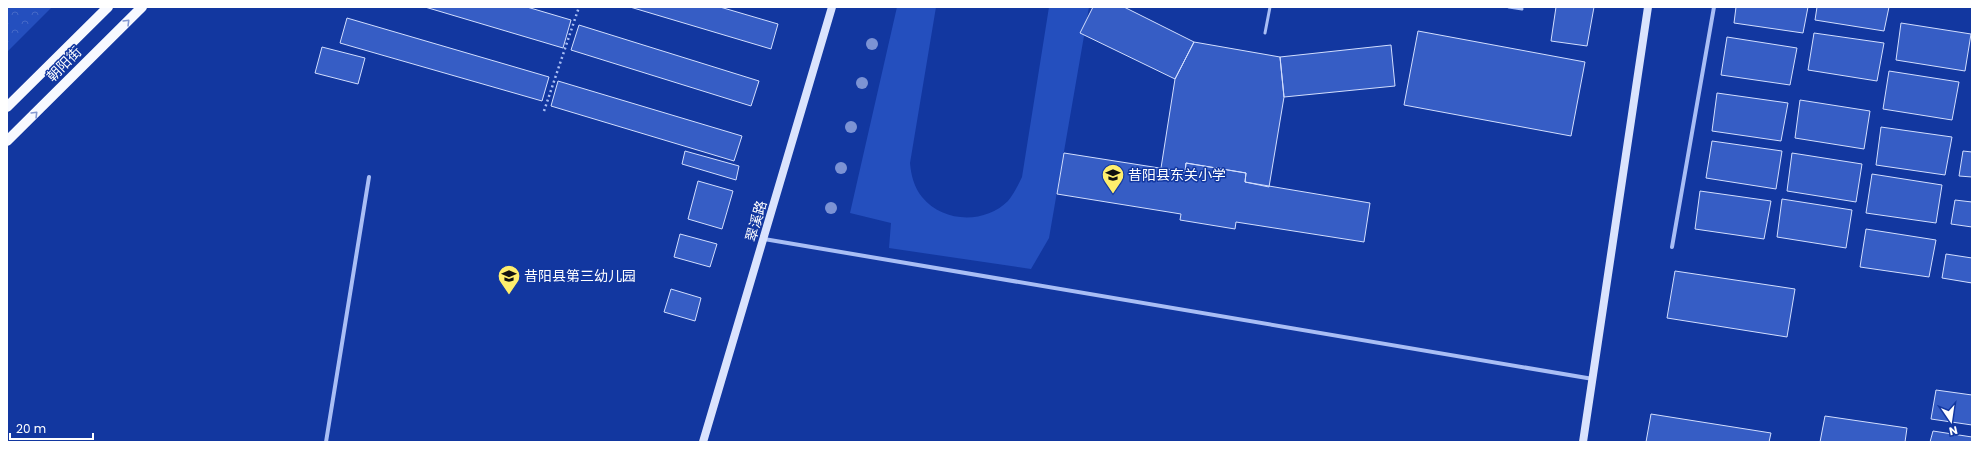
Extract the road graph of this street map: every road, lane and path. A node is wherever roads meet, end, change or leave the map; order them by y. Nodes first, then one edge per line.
1 (108, 7) edge
2 (142, 7) edge
3 (579, 7) edge
4 (832, 7) edge
5 (1270, 7) edge
6 (1509, 7) edge
7 (1648, 7) edge
8 (1714, 7) edge
9 (1522, 9) dead end
10 (1266, 33) dead end
11 (7, 107) edge
12 (544, 111) dead end
13 (7, 141) edge
14 (369, 177) dead end
15 (764, 239) junction
16 (1672, 246) dead end
17 (1592, 379) junction
18 (326, 442) edge
19 (704, 442) edge
20 (1583, 442) edge

1 - 11 main road, 朝阳街
13 -> 2 main road, 朝阳街
3 - 12 path
4 - 15 street, 翠溪路
5 - 10 lane
6 - 9 lane
7 - 17 street
8 - 16 street
14 - 18 street
15 - 17 street
15 - 19 street, 翠溪路
17 - 20 street

